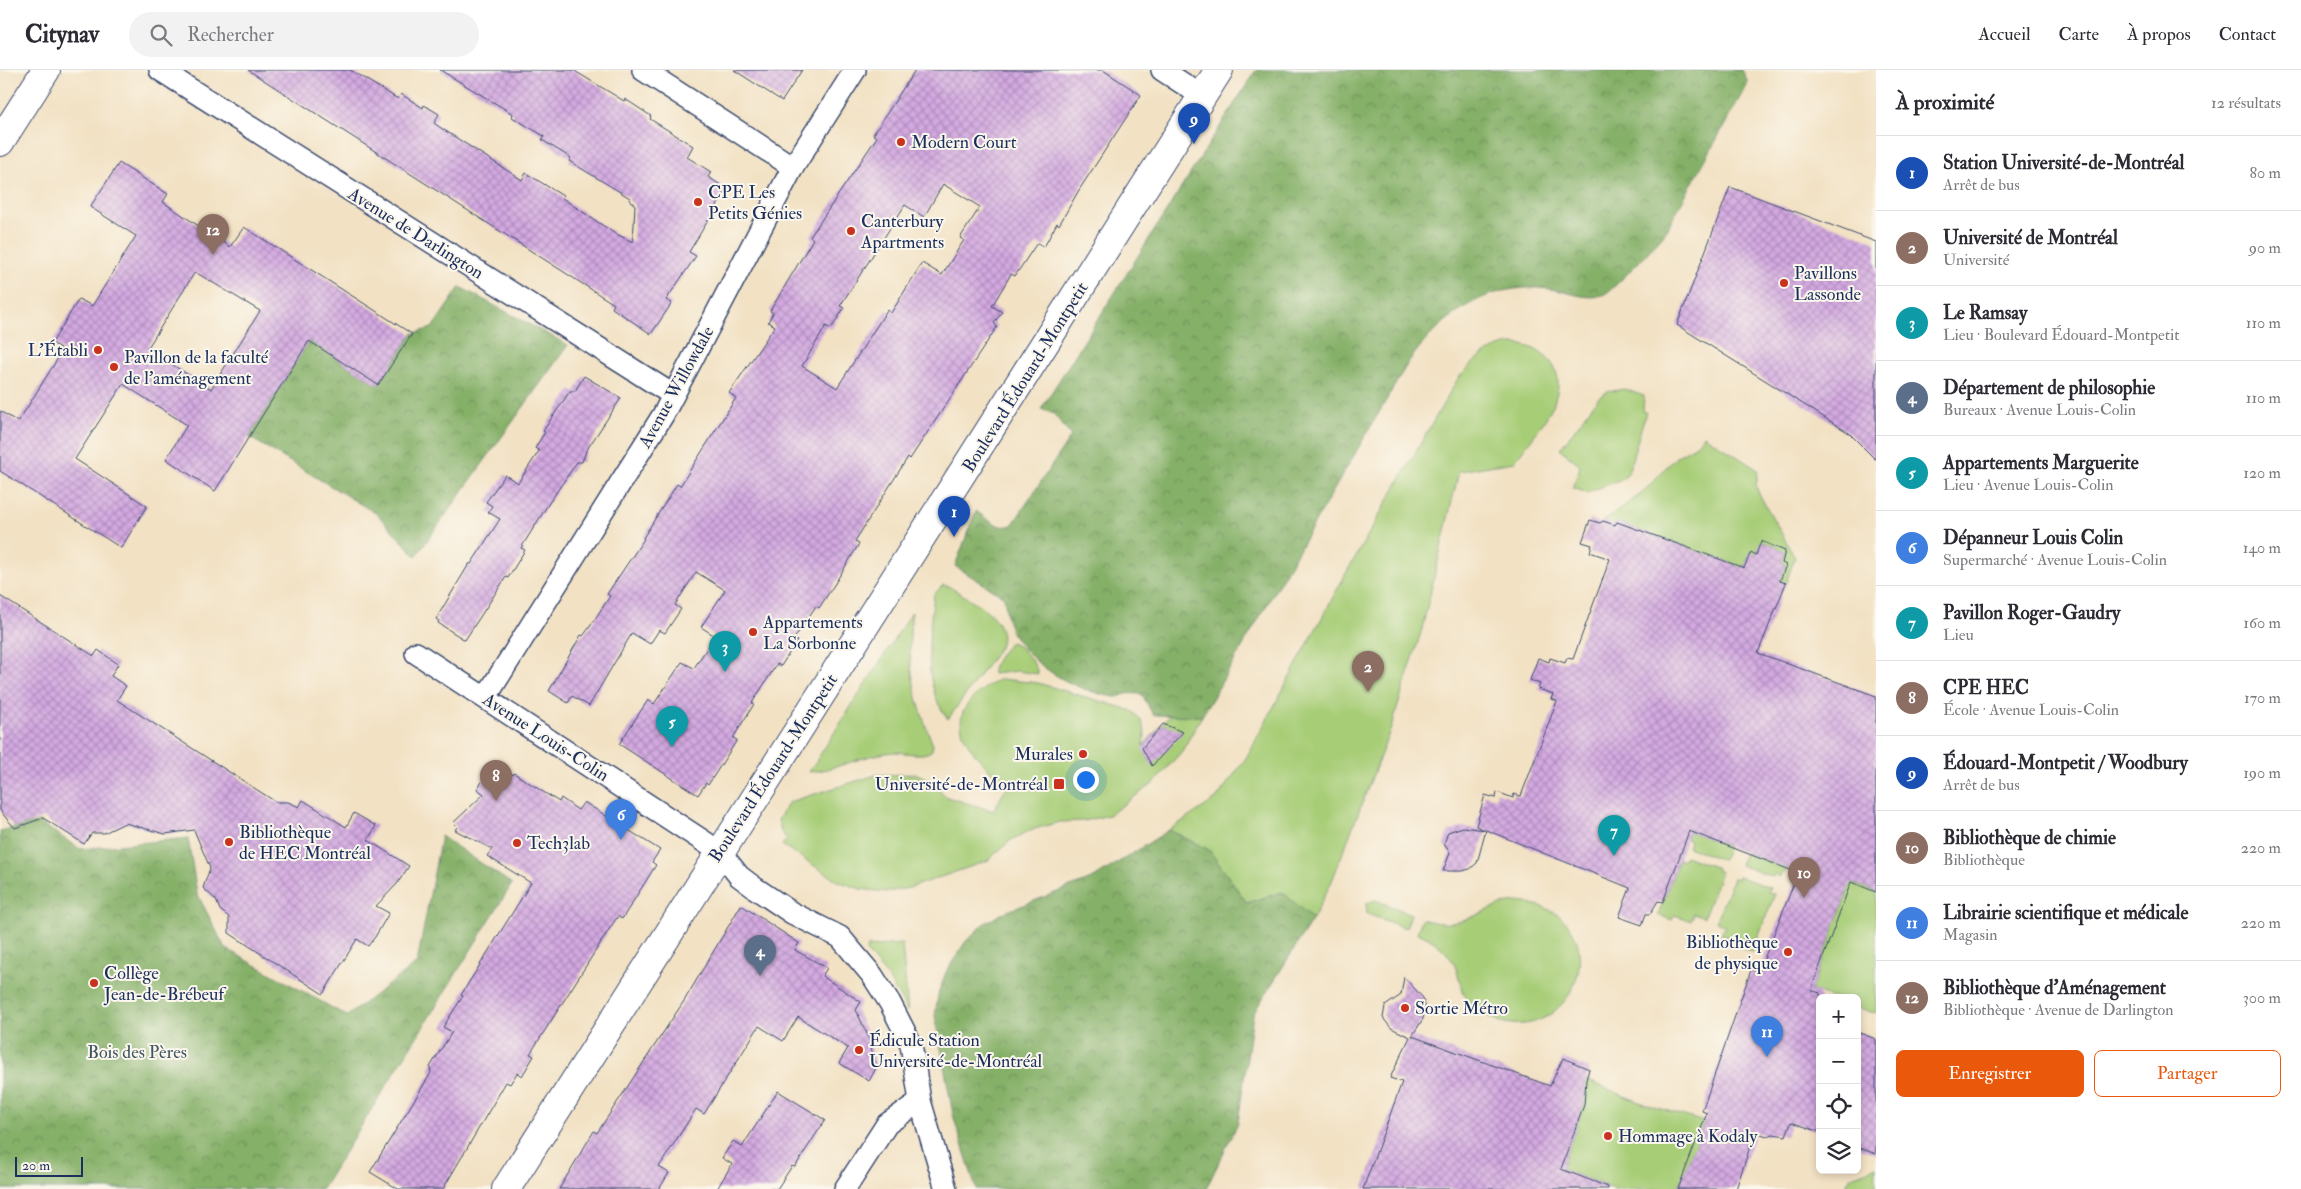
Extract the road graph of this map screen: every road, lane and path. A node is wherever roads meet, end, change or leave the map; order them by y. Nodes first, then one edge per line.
1 (46, 70) edge
2 (160, 70) edge
3 (643, 70) edge
4 (855, 70) edge
5 (1162, 70) edge
6 (1219, 70) edge
7 (1202, 96) junction
8 (0, 142) edge
9 (793, 167) junction
10 (673, 395) junction
11 (416, 653) dead end
12 (486, 697) junction
13 (720, 852) junction
14 (920, 1101) junction
15 (506, 1189) edge
16 (845, 1189) edge
17 (946, 1189) edge

1 - 8 street
2 - 10 street, Avenue de Darlington
3 - 9 street
4 - 9 street, Avenue Willowdale
5 - 7 street
6 - 7 street, Boulevard Édouard-Montpetit
7 - 13 street, Boulevard Édouard-Montpetit
9 - 10 street, Avenue Willowdale
10 - 12 street, Avenue Willowdale
11 - 12 street, Avenue Louis-Colin
12 - 13 street, Avenue Louis-Colin
13 - 14 street, Avenue Louis-Colin
13 - 15 street, Boulevard Édouard-Montpetit
14 - 16 street
14 - 17 street, Avenue Louis-Colin

